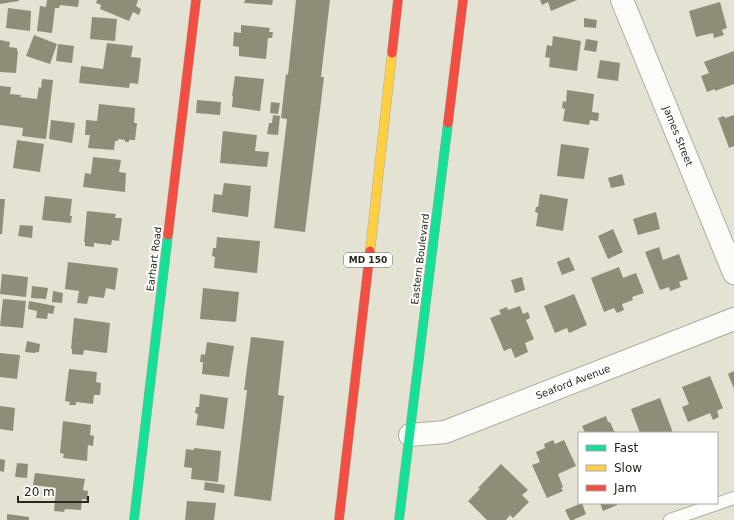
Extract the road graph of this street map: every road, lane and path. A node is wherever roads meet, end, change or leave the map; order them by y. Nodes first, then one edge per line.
1 (196, 0) edge
2 (398, 0) edge
3 (463, 0) edge
4 (622, 0) edge
5 (734, 273) edge
6 (734, 319) edge
7 (410, 435) junction
8 (734, 498) edge
9 (717, 504) edge
10 (718, 504) edge
11 (134, 520) edge
12 (339, 520) edge
13 (399, 520) edge
14 (670, 520) edge

1 - 11 main road, Earhart Road
2 - 12 main road, MD 150
3 - 7 main road, Eastern Boulevard
4 - 5 street, James Street
6 - 7 street, Seaford Avenue
7 - 13 main road, Eastern Boulevard
8 - 10 lane
9 - 14 lane

